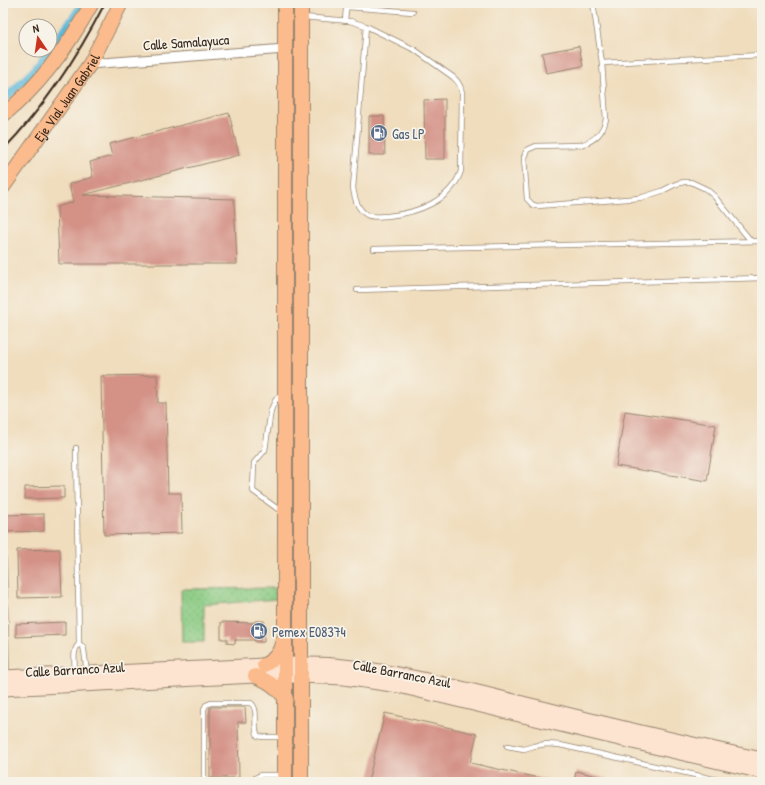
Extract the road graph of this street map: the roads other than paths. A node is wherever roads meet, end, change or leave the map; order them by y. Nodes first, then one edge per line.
1 (92, 3) edge
2 (121, 3) edge
3 (285, 3) edge
4 (593, 3) edge
5 (301, 10) edge
6 (414, 12) dead end
7 (345, 21) junction
8 (366, 26) junction
9 (285, 49) junction
10 (762, 55) edge
11 (90, 64) junction
12 (602, 64) junction
13 (3, 115) edge
14 (285, 132) junction
15 (301, 132) junction
16 (3, 187) edge
17 (751, 241) junction
18 (762, 241) edge
19 (374, 249) dead end
20 (762, 278) edge
21 (358, 290) dead end
22 (284, 391) junction
23 (76, 448) dead end
24 (285, 514) junction
25 (4, 558) edge
26 (286, 628) junction
27 (79, 644) junction
28 (264, 664) junction
29 (216, 667) junction
30 (301, 669) junction
31 (285, 670) junction
32 (255, 676) junction
33 (83, 677) junction
34 (190, 679) junction
35 (4, 681) edge
36 (286, 699) junction
37 (285, 737) junction
38 (507, 746) dead end
39 (762, 759) edge
40 (762, 772) edge
41 (285, 778) edge
42 (205, 782) edge
43 (247, 782) edge
44 (301, 782) edge
45 (727, 782) edge

1 - 13 main road, Eje Vial Juan Gabriel
2 - 11 main road, Eje Vial Juan Gabriel
3 - 9 main road
4 - 12 lane
5 - 7 lane
5 - 15 main road
6 - 7 lane
7 - 8 lane
8 - 8 lane
9 - 11 street, Calle Samalayuca
9 - 14 main road
10 - 12 lane
11 - 16 main road, Eje Vial Juan Gabriel
12 - 17 lane
14 - 15 main road
14 - 22 main road
15 - 30 main road
17 - 18 lane
17 - 19 lane
20 - 21 lane
22 - 24 main road
22 - 24 lane
23 - 27 lane
24 - 26 main road
25 - 35 lane
26 - 28 main road
26 - 31 main road
27 - 33 lane
27 - 33 lane
28 - 29 main road, Calle Barranco Azul
28 - 31 main road, Calle Barranco Azul
29 - 33 main road, Calle Barranco Azul
29 - 34 main road
30 - 31 main road, Calle Barranco Azul
30 - 39 main road, Calle Barranco Azul
30 - 40 main road, Calle Barranco Azul
30 - 44 main road
31 - 32 main road, Calle Barranco Azul
31 - 36 main road
32 - 34 main road, Calle Barranco Azul
32 - 36 main road
33 - 34 main road, Calle Barranco Azul
33 - 35 main road, Calle Barranco Azul
36 - 37 main road
37 - 41 main road
37 - 42 lane
38 - 45 lane
41 - 43 lane

